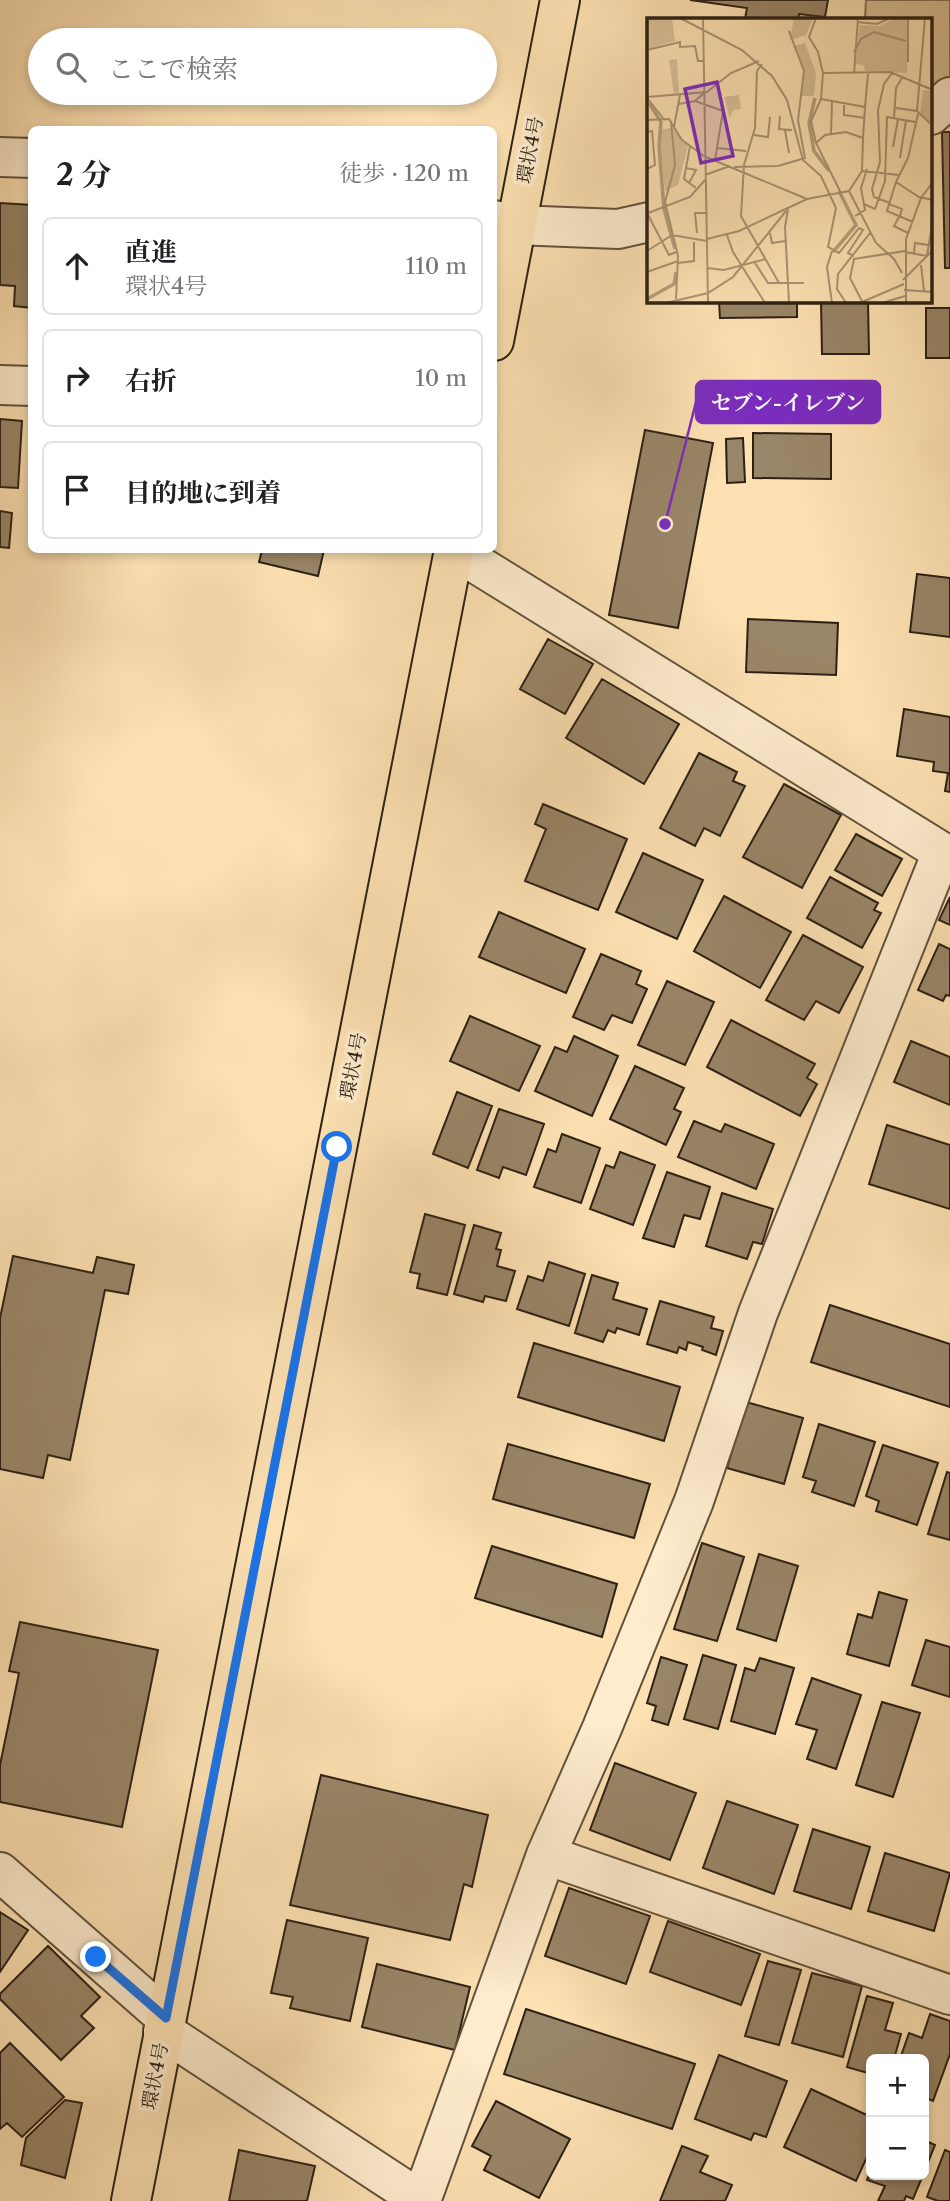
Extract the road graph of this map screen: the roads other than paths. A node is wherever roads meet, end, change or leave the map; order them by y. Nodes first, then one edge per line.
1 (560, 0) edge
2 (950, 97) edge
3 (932, 114) edge
4 (0, 157) edge
5 (28, 158) edge
6 (647, 222) edge
7 (501, 229) edge
8 (497, 293) edge
9 (0, 385) edge
10 (28, 386) edge
11 (453, 553) edge
12 (459, 553) edge
13 (546, 1855) junction
14 (0, 1872) edge
15 (950, 1995) edge
16 (164, 2025) junction
17 (411, 2198) edge
18 (131, 2201) edge

1 - 7 main road, 環状4号
2 - 3 street
4 - 5 street
6 - 7 street
7 - 8 main road, 環状4号
9 - 10 street
11 - 16 main road, 環状4号
12 - 13 street
13 - 15 street
13 - 17 street
14 - 16 street
16 - 17 street
16 - 18 main road, 環状4号

